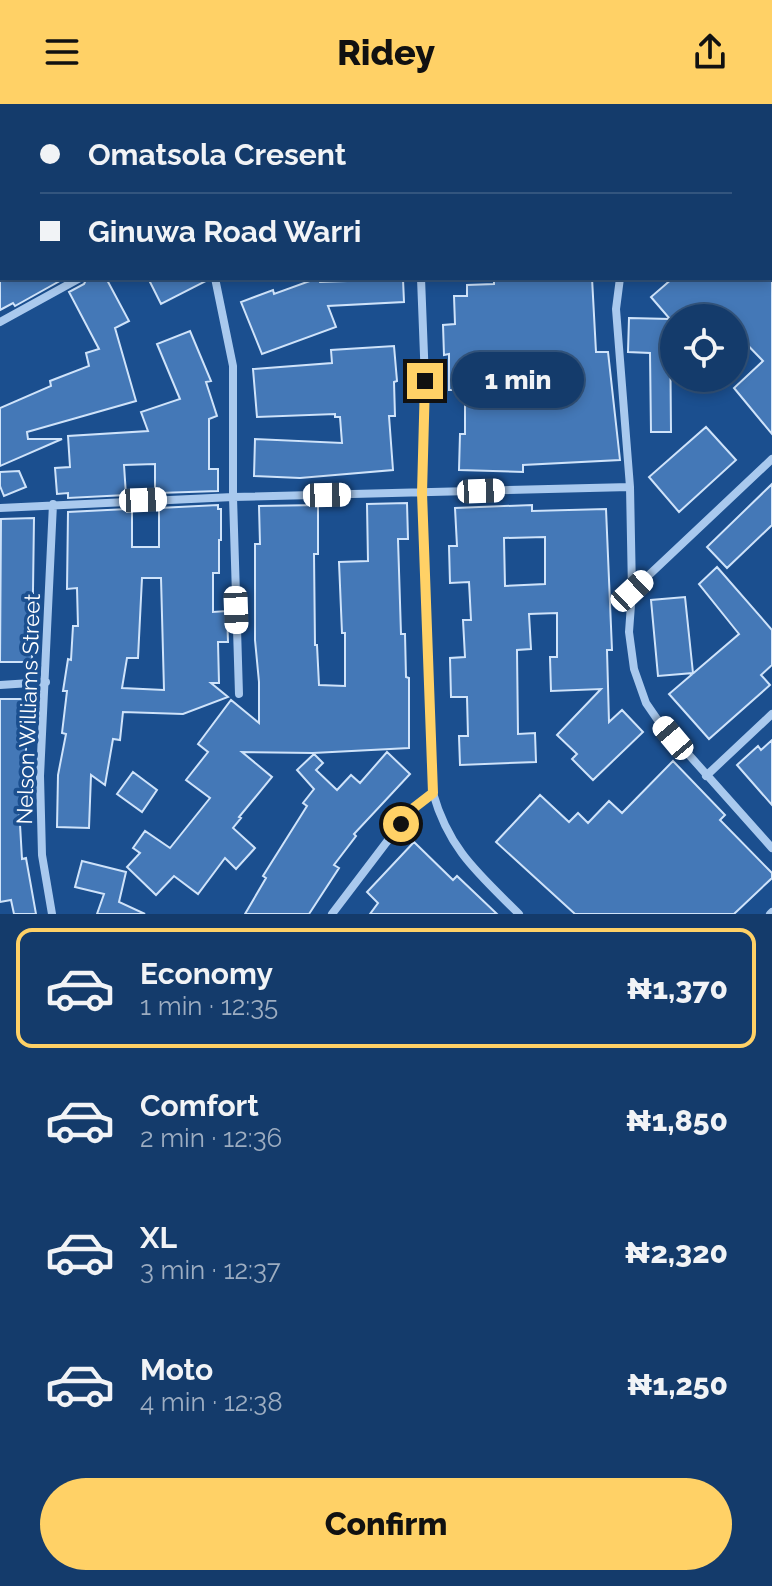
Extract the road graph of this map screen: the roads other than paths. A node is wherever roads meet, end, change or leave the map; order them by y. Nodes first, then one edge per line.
1 (76, 280) edge
2 (215, 280) edge
3 (421, 280) edge
4 (620, 280) edge
5 (0, 322) edge
6 (772, 459) edge
7 (630, 487) junction
8 (422, 493) junction
9 (233, 497) junction
10 (53, 504) junction
11 (0, 508) edge
12 (632, 591) junction
13 (46, 682) junction
14 (0, 685) edge
15 (239, 694) dead end
16 (772, 714) edge
17 (706, 776) junction
18 (433, 793) junction
19 (772, 848) edge
20 (52, 914) edge
21 (332, 914) edge
22 (519, 914) edge

1 - 5 street
2 - 9 street
3 - 8 street
4 - 7 street
6 - 12 street
7 - 8 street
7 - 12 street
8 - 9 street
8 - 18 street
9 - 10 street
9 - 15 street
10 - 11 street
10 - 13 street, Nelson Williams Street
12 - 17 street
13 - 14 street
13 - 20 street, Nelson Williams Street
16 - 17 street
17 - 19 street
18 - 21 street
18 - 22 street

